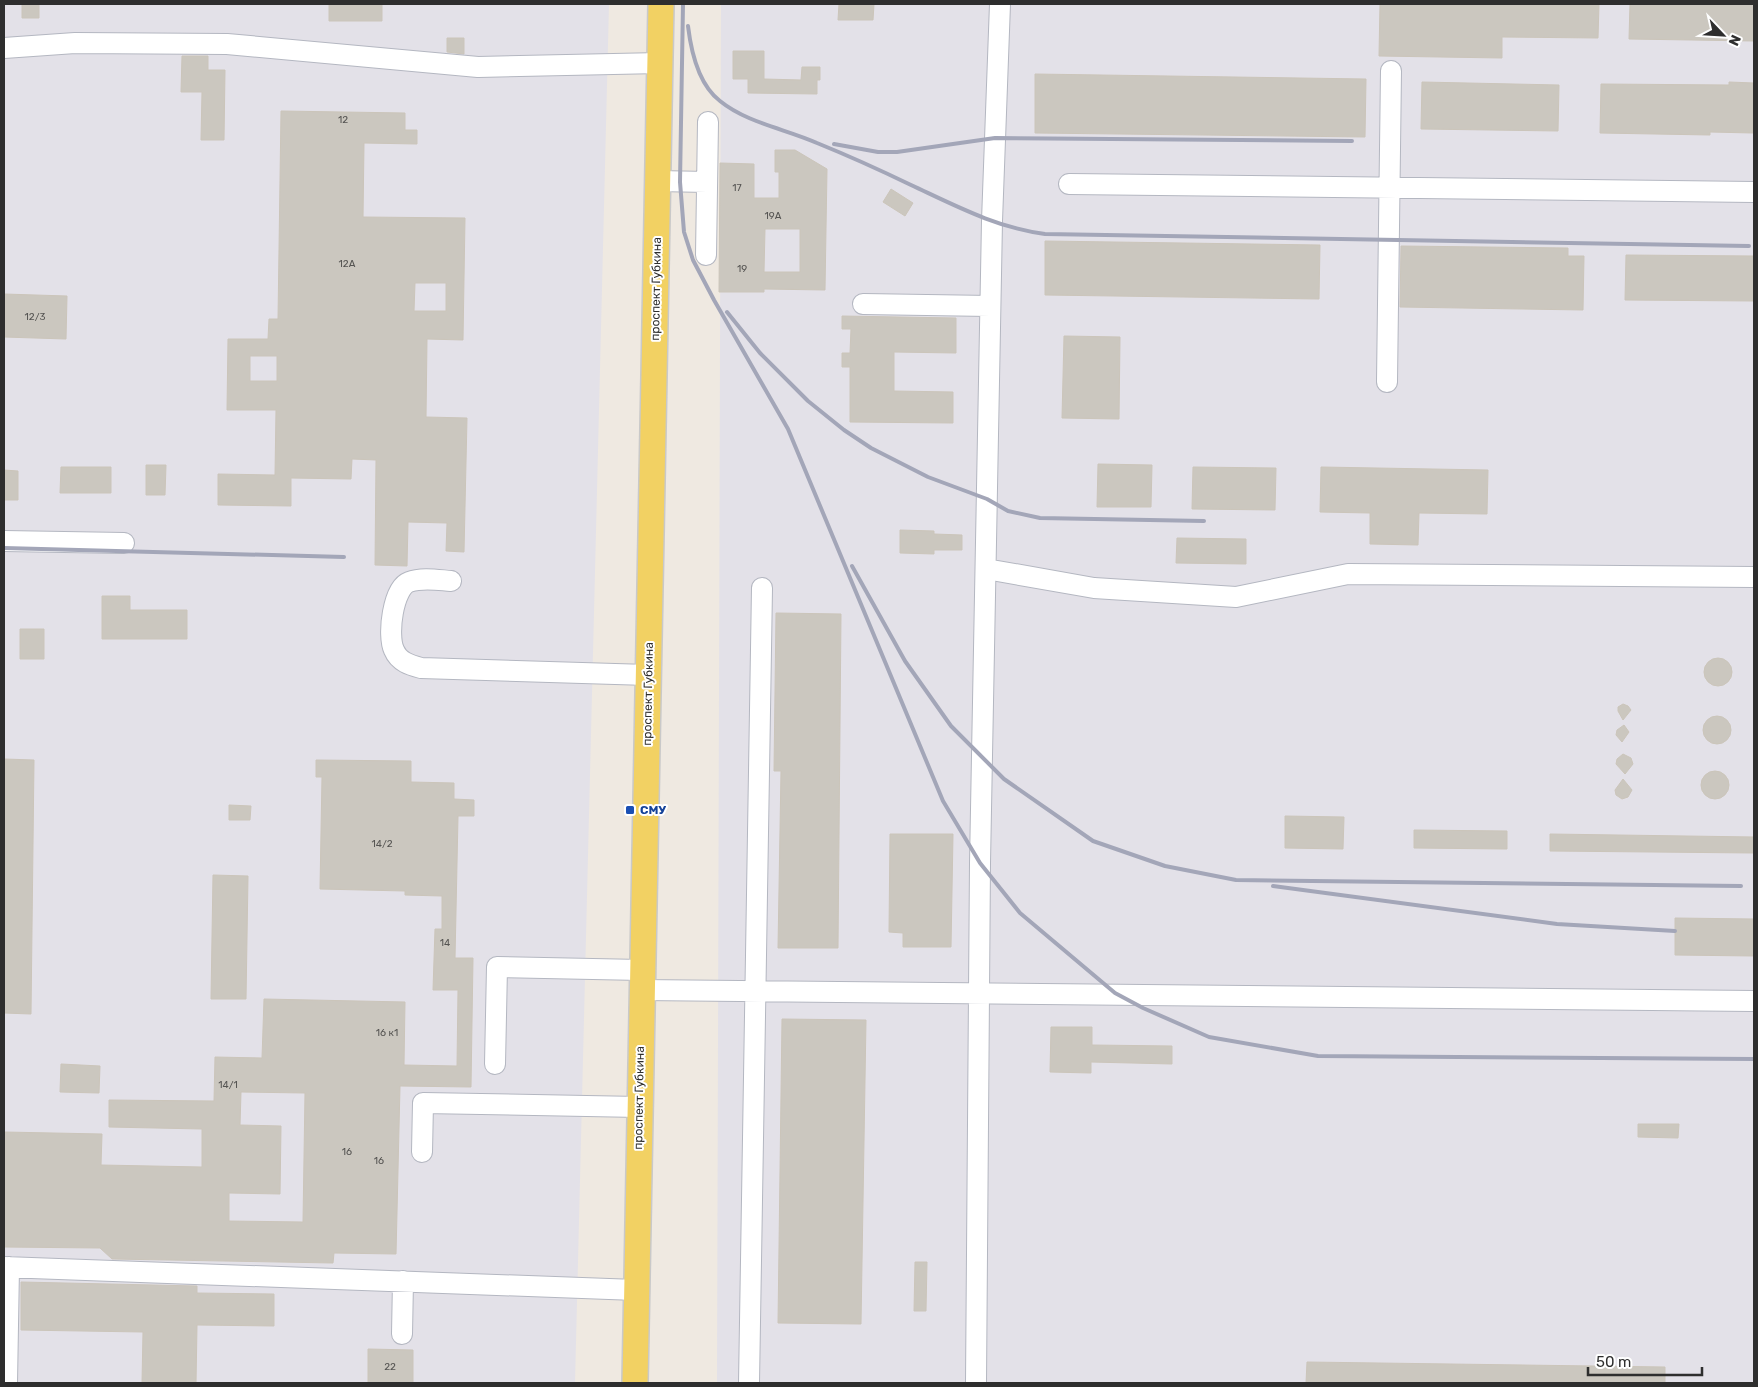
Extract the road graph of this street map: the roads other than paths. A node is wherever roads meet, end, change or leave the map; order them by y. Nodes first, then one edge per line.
1 (661, 4) edge
2 (1000, 4) edge
3 (4, 48) edge
4 (660, 63) junction
5 (1391, 71) dead end
6 (708, 122) dead end
7 (658, 181) junction
8 (707, 182) junction
9 (1069, 184) dead end
10 (1389, 188) junction
11 (1754, 192) edge
12 (706, 255) dead end
13 (863, 304) dead end
14 (990, 306) junction
15 (1387, 382) dead end
16 (4, 541) edge
17 (124, 543) dead end
18 (986, 569) junction
19 (1754, 577) edge
20 (451, 581) dead end
21 (762, 588) dead end
22 (648, 675) junction
23 (641, 980) junction
24 (981, 992) junction
25 (753, 993) junction
26 (1754, 1001) edge
27 (495, 1064) dead end
28 (639, 1107) junction
29 (422, 1152) dead end
30 (6, 1267) edge
31 (403, 1281) junction
32 (636, 1290) junction
33 (402, 1334) dead end
34 (7, 1383) edge
35 (634, 1383) edge
36 (749, 1383) edge
37 (976, 1383) edge

1 - 4 main road, проспект Губкина
2 - 14 street
3 - 4 street
4 - 7 main road, проспект Губкина
5 - 10 street
6 - 8 street
7 - 8 street
7 - 22 main road, проспект Губкина
8 - 12 street
9 - 10 street
10 - 11 street
10 - 15 street
13 - 14 street
14 - 18 street
16 - 17 street
18 - 19 street
18 - 24 street
20 - 22 street
21 - 25 street
22 - 23 main road, проспект Губкина
23 - 25 street
23 - 27 street
23 - 28 main road, проспект Губкина
24 - 25 street
24 - 26 street
24 - 37 street
25 - 36 street
28 - 29 street
28 - 32 main road, проспект Губкина
30 - 31 street
30 - 34 street
31 - 32 street
31 - 33 street
32 - 35 main road, проспект Губкина

